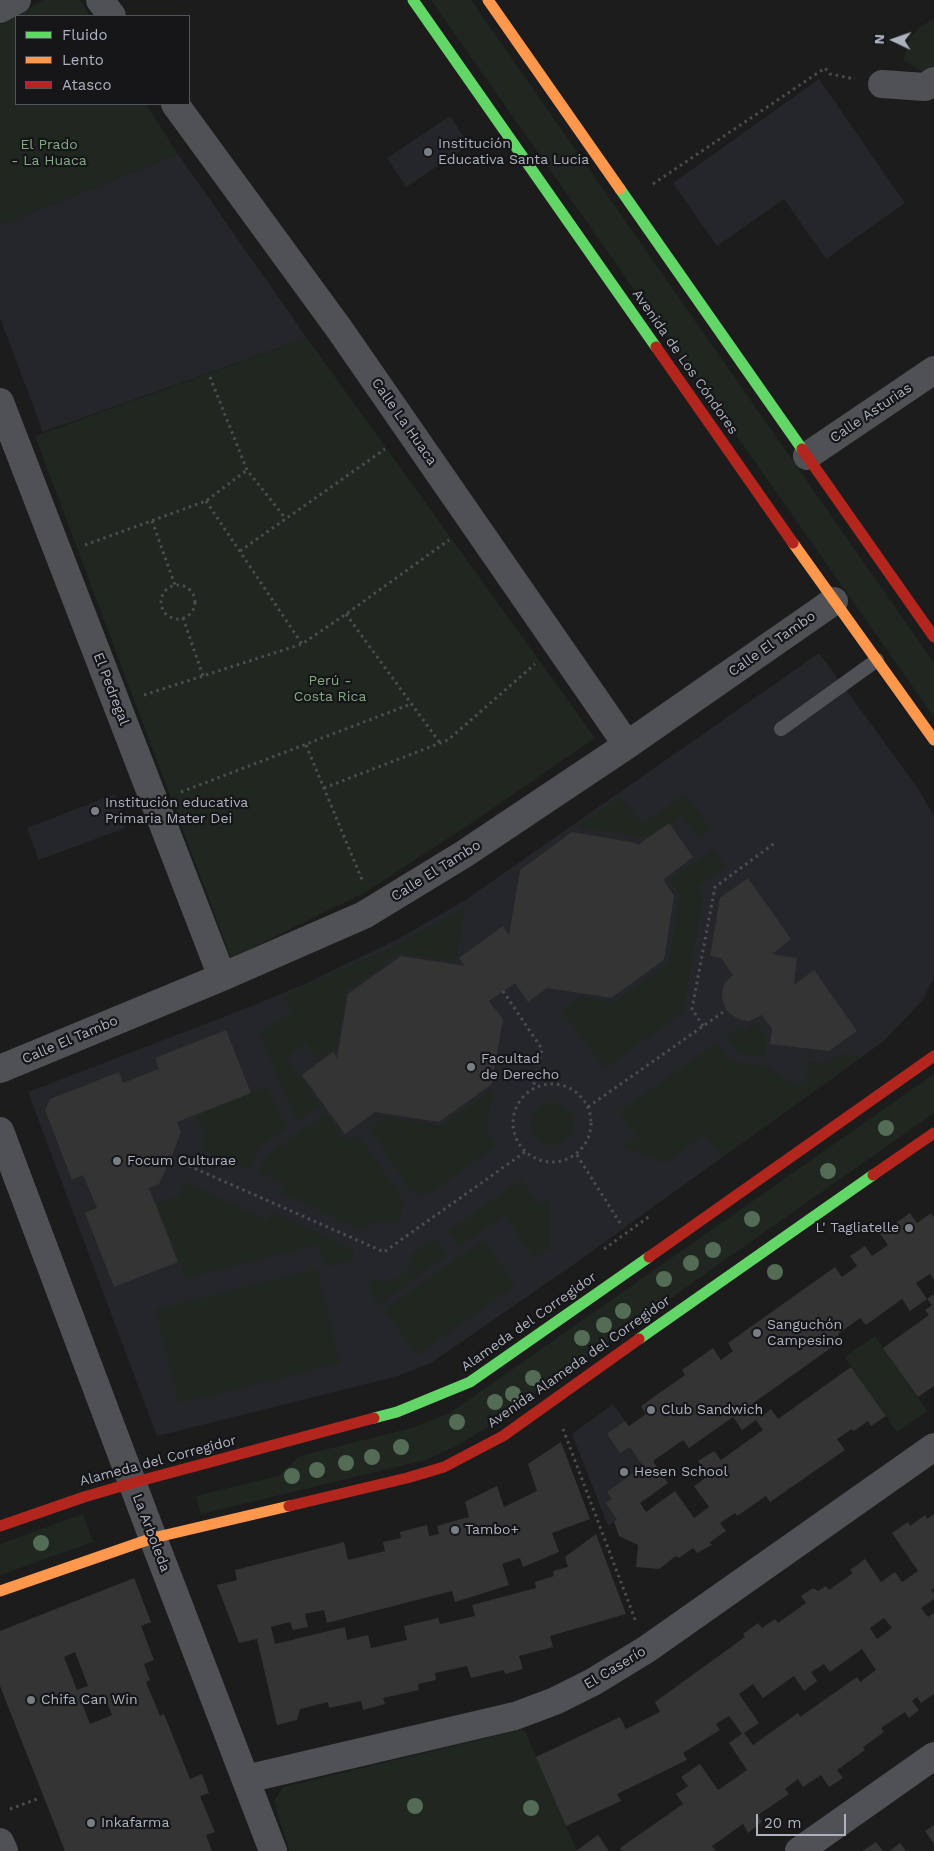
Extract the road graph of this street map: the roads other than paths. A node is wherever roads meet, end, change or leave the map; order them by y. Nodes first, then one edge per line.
1 (18, 0) edge
2 (100, 0) edge
3 (413, 0) edge
4 (488, 0) edge
5 (0, 9) edge
6 (111, 15) edge
7 (934, 81) edge
8 (882, 84) road end
9 (176, 105) edge
10 (934, 370) edge
11 (0, 402) edge
12 (807, 456) junction
13 (834, 601) junction
14 (934, 637) edge
15 (877, 660) junction
16 (781, 728) dead end
17 (934, 740) edge
18 (627, 744) junction
19 (222, 977) junction
20 (934, 1056) edge
21 (0, 1069) edge
22 (0, 1131) edge
23 (934, 1134) edge
24 (934, 1447) edge
25 (132, 1483) junction
26 (0, 1526) edge
27 (153, 1538) junction
28 (0, 1591) edge
29 (934, 1756) edge
30 (246, 1779) junction
31 (0, 1842) edge
32 (4, 1851) edge
33 (273, 1851) edge
34 (799, 1851) edge

1 - 5 street
2 - 6 street
3 - 13 main road, Avenida de Los Cóndores
4 - 12 main road
7 - 8 street
9 - 18 street, Calle La Huaca
10 - 12 street, Calle Asturias
11 - 19 street, El Pedregal
12 - 14 main road
13 - 15 main road, Avenida de Los Cóndores
13 - 18 street, Calle El Tambo
15 - 16 lane
15 - 17 main road, Avenida de Los Cóndores
18 - 19 street, Calle El Tambo
19 - 21 street, Calle El Tambo
20 - 25 main road, Alameda del Corregidor
22 - 25 street, La Arboleda
23 - 27 main road, Avenida Alameda del Corregidor
24 - 30 street, El Caserío
25 - 26 main road, Alameda del Corregidor
25 - 27 street, La Arboleda
27 - 28 main road, Avenida Alameda del Corregidor
27 - 30 street, La Arboleda
29 - 34 street
30 - 33 street, La Arboleda
31 - 32 street

